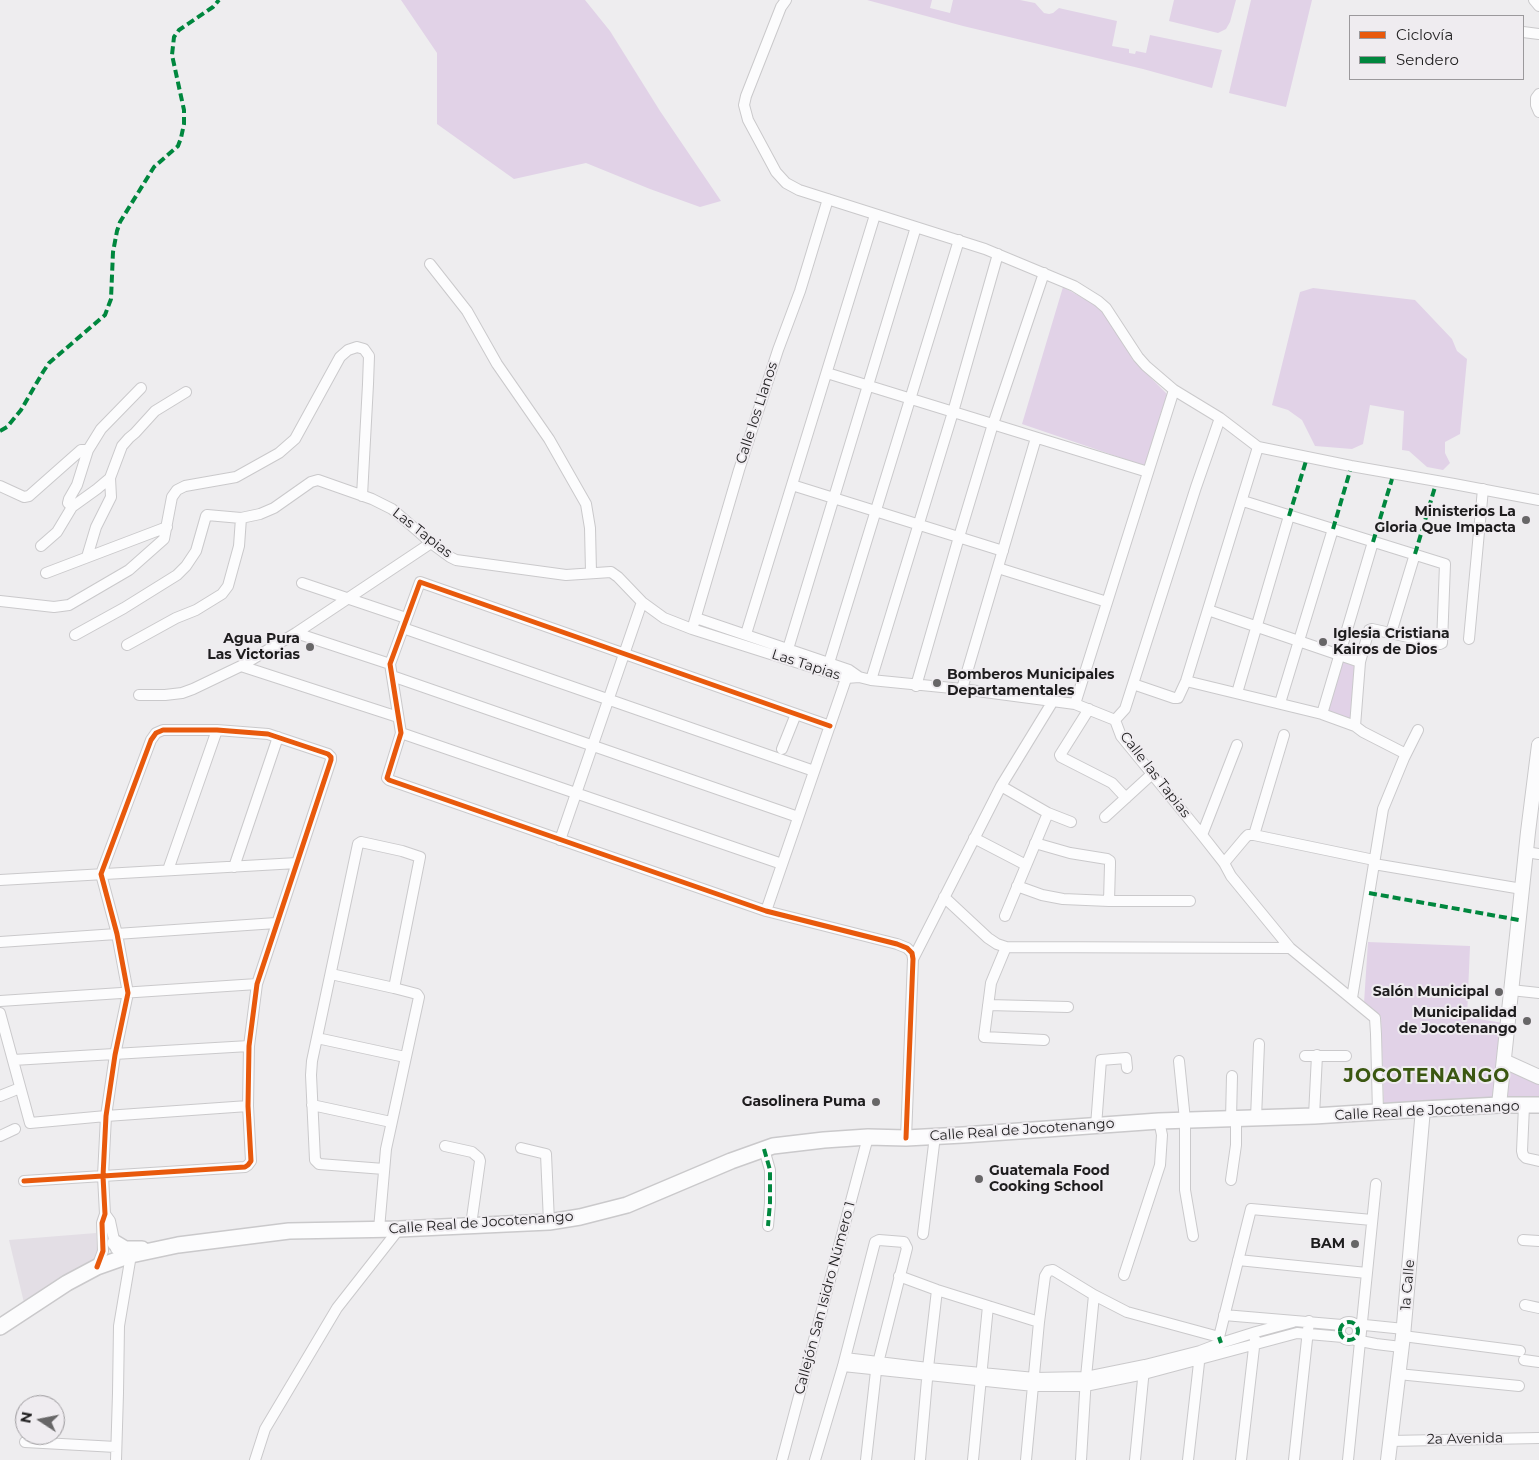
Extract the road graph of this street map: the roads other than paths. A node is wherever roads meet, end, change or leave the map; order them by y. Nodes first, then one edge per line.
1 (786, 0) edge
2 (1534, 0) edge
3 (1539, 6) edge
4 (1524, 32) edge
5 (1539, 34) edge
6 (1539, 94) edge
7 (1539, 112) edge
8 (828, 199) junction
9 (876, 215) junction
10 (916, 227) junction
11 (959, 240) junction
12 (998, 254) junction
13 (430, 264) dead end
14 (1044, 273) junction
15 (826, 373) junction
16 (868, 386) junction
17 (141, 388) dead end
18 (1174, 390) junction
19 (186, 392) dead end
20 (910, 399) junction
21 (953, 412) junction
22 (1220, 418) junction
23 (993, 424) junction
24 (1036, 438) junction
25 (1258, 447) junction
26 (88, 450) junction
27 (1148, 472) junction
28 (110, 478) junction
29 (792, 485) junction
30 (0, 486) edge
31 (1483, 489) junction
32 (362, 496) junction
33 (834, 498) junction
34 (1539, 500) edge
35 (1243, 501) junction
36 (72, 507) junction
37 (876, 511) junction
38 (1289, 516) junction
39 (241, 518) junction
40 (918, 524) junction
41 (167, 526) junction
42 (1333, 529) junction
43 (959, 536) junction
44 (1373, 542) junction
45 (431, 543) junction
46 (41, 546) dead end
47 (1003, 551) junction
48 (1415, 554) junction
49 (87, 556) junction
50 (998, 568) junction
51 (591, 572) junction
52 (46, 573) dead end
53 (302, 583) dead end
54 (347, 599) junction
55 (0, 600) edge
56 (642, 602) junction
57 (1107, 602) junction
58 (1208, 610) junction
59 (696, 618) junction
60 (405, 623) junction
61 (1256, 627) junction
62 (692, 629) junction
63 (296, 633) junction
64 (1391, 633) junction
65 (746, 634) junction
66 (75, 635) dead end
67 (1468, 639) dead end
68 (1298, 641) junction
69 (127, 645) dead end
70 (788, 649) junction
71 (624, 654) junction
72 (1340, 655) junction
73 (1360, 662) junction
74 (829, 663) junction
75 (390, 664) junction
76 (241, 666) junction
77 (848, 674) junction
78 (392, 676) junction
79 (859, 676) joint
80 (871, 680) junction
81 (1186, 681) junction
82 (1133, 684) junction
83 (916, 686) junction
84 (962, 690) junction
85 (1236, 693) junction
86 (139, 695) dead end
87 (607, 700) junction
88 (1053, 701) junction
89 (1280, 703) junction
90 (1076, 704) junction
91 (1089, 709) junction
92 (796, 714) junction
93 (1322, 714) junction
94 (398, 717) junction
95 (1116, 720) junction
96 (830, 726) junction
97 (1356, 726) junction
98 (217, 730) junction
99 (1418, 730) dead end
100 (401, 733) junction
101 (1284, 735) dead end
102 (278, 737) junction
103 (1237, 745) dead end
104 (1539, 745) edge
105 (591, 746) junction
106 (782, 749) dead end
107 (1406, 754) junction
108 (814, 771) junction
109 (1152, 774) junction
110 (1001, 786) junction
111 (575, 793) junction
112 (1126, 798) junction
113 (1048, 813) junction
114 (798, 817) junction
115 (1105, 817) dead end
116 (1071, 822) dead end
117 (1202, 834) junction
118 (1254, 835) junction
119 (974, 838) junction
120 (560, 840) junction
121 (1035, 844) junction
122 (1532, 853) edge
123 (1374, 862) junction
124 (297, 863) junction
125 (1224, 863) junction
126 (782, 864) junction
127 (1026, 865) junction
128 (234, 867) junction
129 (168, 870) junction
130 (101, 874) junction
131 (0, 880) edge
132 (1017, 886) junction
133 (1522, 889) junction
134 (944, 897) junction
135 (1190, 900) dead end
136 (1109, 901) junction
137 (766, 911) junction
138 (1005, 916) dead end
139 (276, 923) junction
140 (117, 934) junction
141 (0, 942) edge
142 (1006, 947) junction
143 (1290, 948) junction
144 (913, 959) junction
145 (331, 974) junction
146 (257, 984) junction
147 (394, 988) junction
148 (1511, 990) junction
149 (128, 993) junction
150 (1539, 993) edge
151 (1352, 998) junction
152 (0, 1001) edge
153 (988, 1005) junction
154 (1068, 1007) dead end
155 (0, 1013) edge
156 (317, 1038) junction
157 (1044, 1040) dead end
158 (1259, 1044) dead end
159 (249, 1046) junction
160 (115, 1055) junction
161 (1317, 1055) junction
162 (1305, 1056) dead end
163 (1346, 1056) dead end
164 (405, 1057) junction
165 (13, 1060) junction
166 (1179, 1061) dead end
167 (1504, 1061) junction
168 (1127, 1068) dead end
169 (1232, 1076) dead end
170 (1539, 1077) edge
171 (20, 1088) junction
172 (0, 1096) edge
173 (312, 1104) junction
174 (1499, 1105) junction
175 (248, 1106) junction
176 (1532, 1106) edge
177 (1424, 1109) junction
178 (1378, 1112) junction
179 (106, 1116) junction
180 (1314, 1116) junction
181 (1256, 1118) junction
182 (1234, 1119) junction
183 (1185, 1120) junction
184 (1159, 1121) junction
185 (391, 1122) junction
186 (1096, 1126) junction
187 (15, 1129) dead end
188 (0, 1136) edge
189 (935, 1136) junction
190 (868, 1137) junction
191 (906, 1138) junction
192 (446, 1146) dead end
193 (522, 1148) dead end
194 (764, 1149) junction
195 (1539, 1161) edge
196 (384, 1169) junction
197 (103, 1176) junction
198 (1231, 1180) dead end
199 (24, 1181) dead end
200 (1376, 1184) dead end
201 (1372, 1220) junction
202 (549, 1222) junction
203 (471, 1225) junction
204 (768, 1226) dead end
205 (379, 1229) junction
206 (399, 1229) junction
207 (923, 1234) dead end
208 (110, 1236) junction
209 (1192, 1236) dead end
210 (1523, 1240) dead end
211 (1539, 1241) edge
212 (178, 1245) junction
213 (125, 1257) junction
214 (1238, 1260) junction
215 (97, 1267) junction
216 (1367, 1273) junction
217 (1124, 1275) dead end
218 (899, 1276) junction
219 (937, 1290) junction
220 (1094, 1295) junction
221 (1525, 1305) dead end
222 (988, 1306) junction
223 (1539, 1308) edge
224 (1224, 1315) junction
225 (1309, 1321) junction
226 (1039, 1322) junction
227 (1294, 1322) junction
228 (1358, 1324) junction
229 (1342, 1325) junction
230 (0, 1326) edge
231 (1256, 1332) junction
232 (1308, 1333) junction
233 (1403, 1337) junction
234 (1352, 1339) junction
235 (1220, 1340) junction
236 (1255, 1345) junction
237 (1200, 1355) junction
238 (844, 1362) junction
239 (1539, 1362) edge
240 (876, 1366) junction
241 (1144, 1369) junction
242 (927, 1372) junction
243 (1398, 1374) junction
244 (982, 1377) junction
245 (1034, 1382) junction
246 (1086, 1382) junction
247 (1518, 1386) dead end
248 (1539, 1438) edge
249 (1390, 1441) junction
250 (65, 1444) edge
251 (116, 1447) junction
252 (116, 1460) edge
253 (256, 1460) edge
254 (782, 1460) edge
255 (815, 1460) edge
256 (866, 1460) edge
257 (920, 1460) edge
258 (973, 1460) edge
259 (1026, 1460) edge
260 (1080, 1460) edge
261 (1135, 1460) edge
262 (1188, 1460) edge
263 (1241, 1460) edge
264 (1294, 1460) edge
265 (1348, 1460) edge
266 (1388, 1460) edge

1 - 8 street
2 - 3 street
4 - 5 street
6 - 7 street
8 - 9 street
8 - 59 street, Calle los Llanos
9 - 10 street
9 - 15 street
10 - 11 street
10 - 16 street
11 - 12 street
11 - 20 street
12 - 14 street
12 - 21 street
13 - 51 street
14 - 18 street
14 - 23 street
15 - 16 street
15 - 29 street
16 - 20 street
16 - 33 street
17 - 26 street
18 - 22 street
18 - 27 street
19 - 28 street
20 - 21 street
20 - 37 street
21 - 23 street
21 - 40 street
22 - 25 street
22 - 82 street
23 - 24 street
23 - 43 street
24 - 27 street
24 - 47 street
25 - 31 street
25 - 35 street
26 - 30 street
26 - 36 street
27 - 57 street
28 - 36 street
28 - 49 street
29 - 33 street
29 - 65 street
31 - 34 street
31 - 67 street
32 - 39 street, Las Tapias
32 - 41 street
32 - 45 street, Las Tapias
33 - 37 street
33 - 70 street
35 - 38 street
35 - 58 street
36 - 46 street
37 - 40 street
37 - 74 street
38 - 42 street
38 - 61 street
39 - 66 street
39 - 69 street
40 - 43 street
40 - 80 street
41 - 49 street
41 - 55 street
42 - 44 street
42 - 68 street
43 - 47 street
43 - 83 street
44 - 48 street
44 - 72 street
45 - 51 street, Las Tapias
45 - 54 street
47 - 50 street
48 - 64 street
48 - 64 street
49 - 52 street
50 - 57 street
50 - 84 street
51 - 56 street, Las Tapias
53 - 54 street
54 - 60 street
54 - 63 street
56 - 62 street, Las Tapias
56 - 71 street
57 - 90 street
58 - 61 street
58 - 81 street
59 - 62 street, Calle los Llanos
59 - 65 street, Las Tapias
60 - 71 street
60 - 75 street
60 - 87 street
61 - 68 street
61 - 85 street
62 - 77 street, Las Tapias
63 - 75 street
63 - 76 street
64 - 73 street
65 - 70 street, Las Tapias
68 - 72 street
68 - 89 street
70 - 74 street, Las Tapias
71 - 87 street
71 - 92 street
72 - 73 street
72 - 93 street
73 - 97 street
74 - 77 street, Las Tapias
75 - 78 street
76 - 86 street
76 - 94 street
77 - 79 street, Las Tapias
77 - 96 street
78 - 94 street
78 - 105 street
79 - 80 street, Calle las Tapias
80 - 83 street, Calle las Tapias
81 - 82 street
81 - 85 street
82 - 95 street
83 - 84 street, Calle las Tapias
84 - 88 street, Calle las Tapias
85 - 89 street
87 - 105 street
87 - 108 street
88 - 90 street, Calle las Tapias
88 - 110 street
89 - 93 street
90 - 91 street, Calle las Tapias
91 - 95 street, Calle las Tapias
91 - 112 street
92 - 96 street
92 - 106 street
93 - 97 street
94 - 100 street
95 - 109 street, Calle las Tapias
96 - 108 street
97 - 107 street
98 - 102 street
98 - 129 street
98 - 130 street
99 - 107 street
100 - 111 street
100 - 120 street
101 - 118 street
102 - 124 street
102 - 128 street
103 - 117 street
104 - 122 street
105 - 111 street
105 - 114 street
107 - 123 street
108 - 114 street
109 - 112 street
109 - 117 street, Calle las Tapias
110 - 113 street
110 - 119 street
111 - 120 street
111 - 126 street
112 - 115 street
113 - 116 street
113 - 121 street
114 - 126 street
117 - 125 street, Calle las Tapias
118 - 123 street
118 - 125 street
119 - 127 street
119 - 134 street
120 - 137 street
121 - 127 street
121 - 136 street
122 - 133 street
123 - 133 street
123 - 151 street
124 - 128 street
124 - 139 street
125 - 143 street, Calle las Tapias
126 - 137 street
127 - 132 street
128 - 129 street
129 - 130 street
130 - 131 street
130 - 140 street
132 - 136 street
132 - 138 street
133 - 148 street
134 - 142 street
134 - 144 street
135 - 136 street
137 - 144 street
139 - 140 street
139 - 146 street
140 - 141 street
140 - 149 street
142 - 143 street
142 - 153 street
143 - 151 street, Calle las Tapias
144 - 191 street
145 - 147 street
145 - 147 street
145 - 156 street
146 - 149 street
146 - 159 street
147 - 164 street
148 - 150 street
148 - 167 street
149 - 152 street
149 - 160 street
151 - 178 street, Calle las Tapias
153 - 154 street
153 - 157 street
155 - 165 street
156 - 164 street
156 - 173 street
158 - 181 street
159 - 160 street
159 - 175 street
160 - 165 street
160 - 179 street
161 - 162 street
161 - 163 street
161 - 180 street
164 - 185 street
165 - 171 street
166 - 183 street
167 - 170 street
167 - 174 street
168 - 186 street
169 - 182 street
171 - 172 street
171 - 179 street
173 - 185 street
173 - 196 street
174 - 176 main road, Calle Real de Jocotenango
174 - 177 main road, Calle Real de Jocotenango
175 - 179 street
175 - 197 street
176 - 195 street
177 - 178 main road, Calle Real de Jocotenango
177 - 233 street, 1a Calle
178 - 180 main road, Calle Real de Jocotenango
179 - 197 street
180 - 181 main road, Calle Real de Jocotenango
181 - 182 main road, Calle Real de Jocotenango
182 - 183 main road, Calle Real de Jocotenango
182 - 198 street
183 - 184 main road, Calle Real de Jocotenango
183 - 209 street
184 - 186 main road, Calle Real de Jocotenango
184 - 217 street
185 - 196 street
186 - 189 main road, Calle Real de Jocotenango
187 - 188 street
189 - 191 main road, Calle Real de Jocotenango
189 - 207 street
190 - 191 main road, Calle Real de Jocotenango
190 - 194 main road, Calle Real de Jocotenango
190 - 254 street, Callejón San Isidro Número 1
192 - 203 street
193 - 202 street
194 - 202 main road, Calle Real de Jocotenango
194 - 204 street
196 - 205 street
197 - 199 street
197 - 208 street
200 - 201 street
201 - 214 street
201 - 216 street
202 - 203 main road, Calle Real de Jocotenango
203 - 206 main road, Calle Real de Jocotenango
205 - 206 main road, Calle Real de Jocotenango
205 - 212 main road, Calle Real de Jocotenango
206 - 253 street
208 - 212 main road
208 - 213 street
208 - 215 street
210 - 211 street
212 - 213 main road, Calle Real de Jocotenango
213 - 215 main road, Calle Real de Jocotenango
213 - 251 street
214 - 216 street
214 - 224 street
215 - 230 main road, Calle Real de Jocotenango
216 - 228 street
218 - 219 street
218 - 238 street
218 - 240 street
219 - 222 street
219 - 242 street
220 - 226 street
220 - 235 street
220 - 246 street
221 - 223 street
222 - 226 street
222 - 244 street
224 - 227 street
224 - 235 street
225 - 227 street
225 - 229 street
225 - 232 street
226 - 245 street
227 - 231 street
228 - 229 street
228 - 233 street
228 - 234 street
229 - 234 street
231 - 235 street
231 - 236 street
232 - 234 street
232 - 236 street
232 - 264 street
233 - 234 street
233 - 239 street
233 - 243 street, 1a Calle
234 - 265 street
235 - 237 street
236 - 237 street
236 - 263 street
237 - 241 street
237 - 262 street
238 - 240 street
238 - 255 street
240 - 242 street
240 - 256 street
241 - 246 street
241 - 261 street
242 - 244 street
242 - 257 street
243 - 247 street
243 - 249 street, 1a Calle
244 - 245 street
244 - 258 street
245 - 246 street
245 - 259 street
246 - 260 street
248 - 249 street, 2a Avenida
249 - 266 street, 1a Calle
250 - 251 street
251 - 252 street

